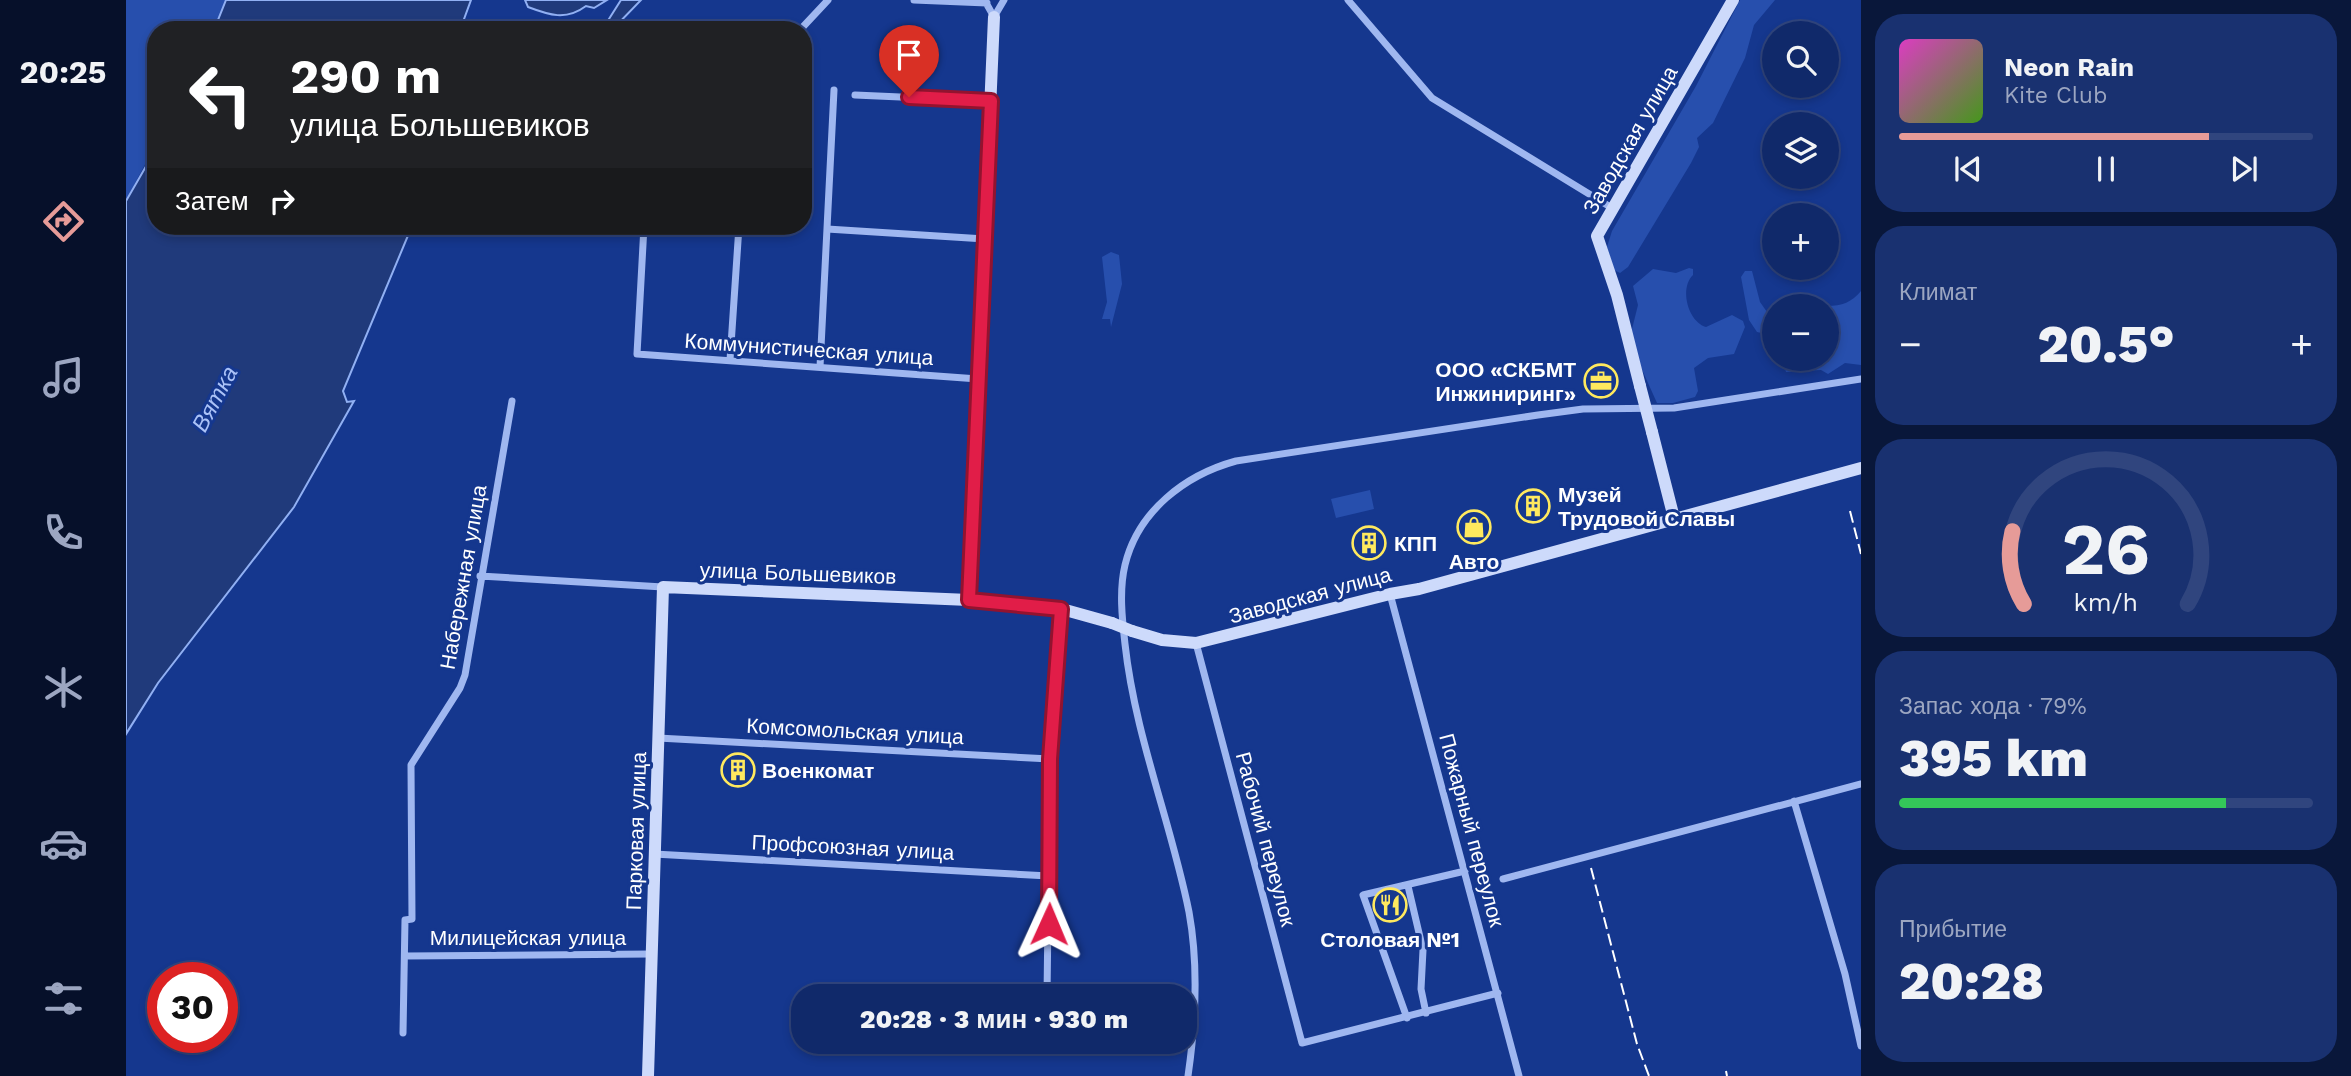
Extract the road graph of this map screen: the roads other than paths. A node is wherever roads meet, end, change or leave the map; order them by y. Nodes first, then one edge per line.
1 (828, 0) edge
2 (914, 0) edge
3 (1004, 0) edge
4 (1348, 0) edge
5 (1733, 0) edge
6 (986, 2) edge
7 (994, 17) junction
8 (808, 21) edge
9 (834, 90) dead end
10 (855, 95) dead end
11 (991, 101) junction
12 (1612, 208) junction
13 (827, 229) junction
14 (644, 235) edge
15 (737, 235) edge
16 (985, 239) junction
17 (730, 360) junction
18 (820, 367) junction
19 (978, 379) junction
20 (1861, 379) edge
21 (512, 401) dead end
22 (1861, 468) edge
23 (1674, 518) junction
24 (480, 576) junction
25 (663, 587) junction
26 (1390, 594) junction
27 (969, 600) junction
28 (1061, 609) junction
29 (1112, 623) joint
30 (1196, 643) junction
31 (658, 738) junction
32 (1050, 759) junction
33 (1861, 784) edge
34 (1794, 801) junction
35 (654, 854) junction
36 (1465, 871) junction
37 (1049, 876) junction
38 (1503, 879) dead end
39 (1408, 886) junction
40 (650, 954) junction
41 (405, 956) junction
42 (1047, 984) edge
43 (1498, 993) junction
44 (1426, 1013) junction
45 (1407, 1018) junction
46 (403, 1033) dead end
47 (1861, 1046) edge
48 (648, 1076) edge
49 (1188, 1076) edge
50 (1519, 1076) edge

1 - 8 street
2 - 6 street
3 - 7 street
4 - 12 street
5 - 12 street, Заводская улица
6 - 7 street
7 - 11 street
9 - 13 street
10 - 11 street
11 - 16 street
12 - 23 street, Заводская улица, bridge
13 - 16 street
13 - 18 street
14 - 17 street, Коммунистическая улица
15 - 17 street
16 - 19 street
17 - 18 street, Коммунистическая улица
18 - 19 street, Коммунистическая улица
19 - 27 street
20 - 49 street
21 - 24 street, Набережная улица
22 - 23 street, Заводская улица
23 - 26 street, Заводская улица
24 - 25 street, улица Большевиков
24 - 41 street, Набережная улица
25 - 27 street, улица Большевиков
25 - 31 street, Парковая улица
26 - 30 street, Заводская улица
26 - 36 street, Пожарный переулок
27 - 28 street, улица Большевиков
28 - 29 street, улица Большевиков
28 - 32 street
29 - 30 street, Заводская улица, bridge
30 - 45 street, Рабочий переулок
31 - 32 street, Комсомольская улица
31 - 35 street, Парковая улица
32 - 37 street
33 - 34 street
34 - 38 street
34 - 47 street
35 - 37 street, Профсоюзная улица
35 - 40 street, Парковая улица
36 - 39 street
36 - 43 street, Пожарный переулок
37 - 42 street
39 - 44 street
39 - 45 street
40 - 41 street, Милицейская улица
40 - 48 street, Парковая улица
41 - 46 street, Набережная улица
43 - 44 street
43 - 50 street, Пожарный переулок
44 - 45 street

